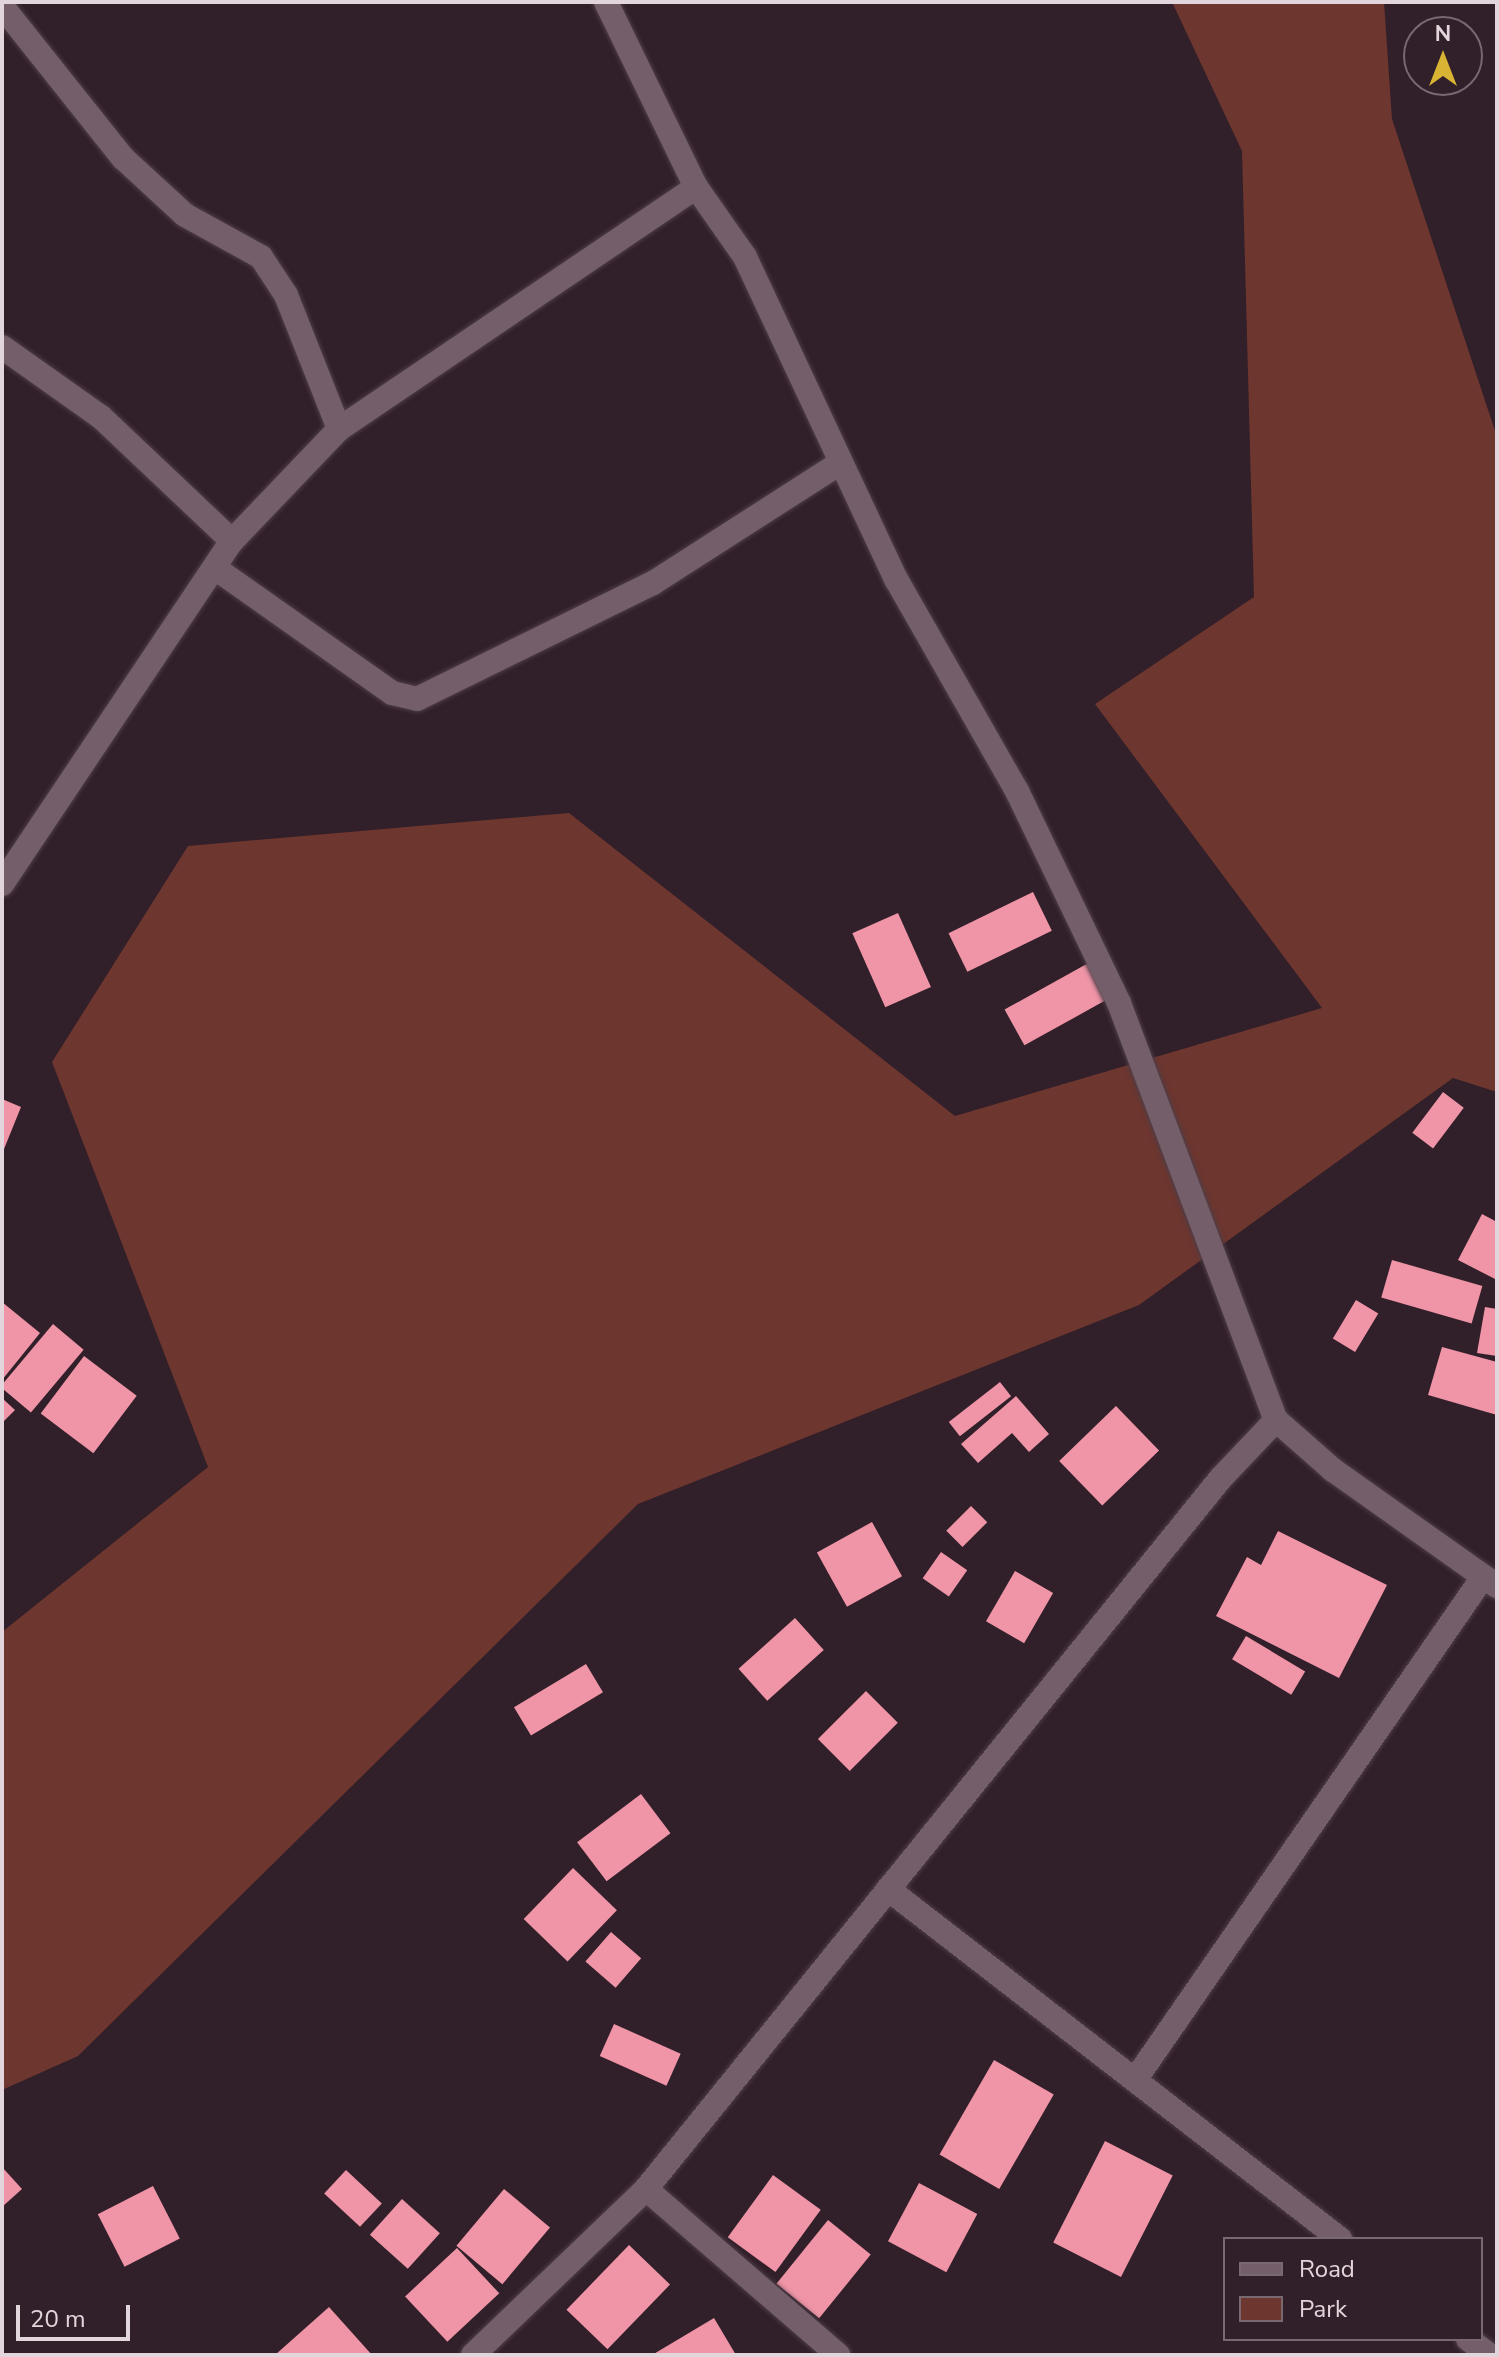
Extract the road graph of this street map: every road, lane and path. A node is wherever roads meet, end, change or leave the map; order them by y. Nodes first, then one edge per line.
1 (606, 2) edge
2 (2, 6) edge
3 (696, 187) junction
4 (2, 347) edge
5 (339, 429) junction
6 (840, 463) junction
7 (232, 541) junction
8 (215, 568) junction
9 (2, 884) edge
10 (1276, 1420) junction
11 (1490, 1581) edge
12 (888, 1889) junction
13 (1135, 2080) junction
14 (646, 2189) junction
15 (1337, 2237) edge
16 (1471, 2341) edge
17 (473, 2355) edge
18 (838, 2355) edge
19 (1489, 2355) edge

1 - 3 street
2 - 5 street
3 - 5 street
3 - 6 street
4 - 7 street
5 - 7 street
6 - 8 street
6 - 10 street
7 - 8 street
8 - 9 street
10 - 11 street
10 - 12 street
11 - 13 street
12 - 13 street
12 - 14 street
13 - 15 street
14 - 17 street
14 - 18 street
16 - 19 street

